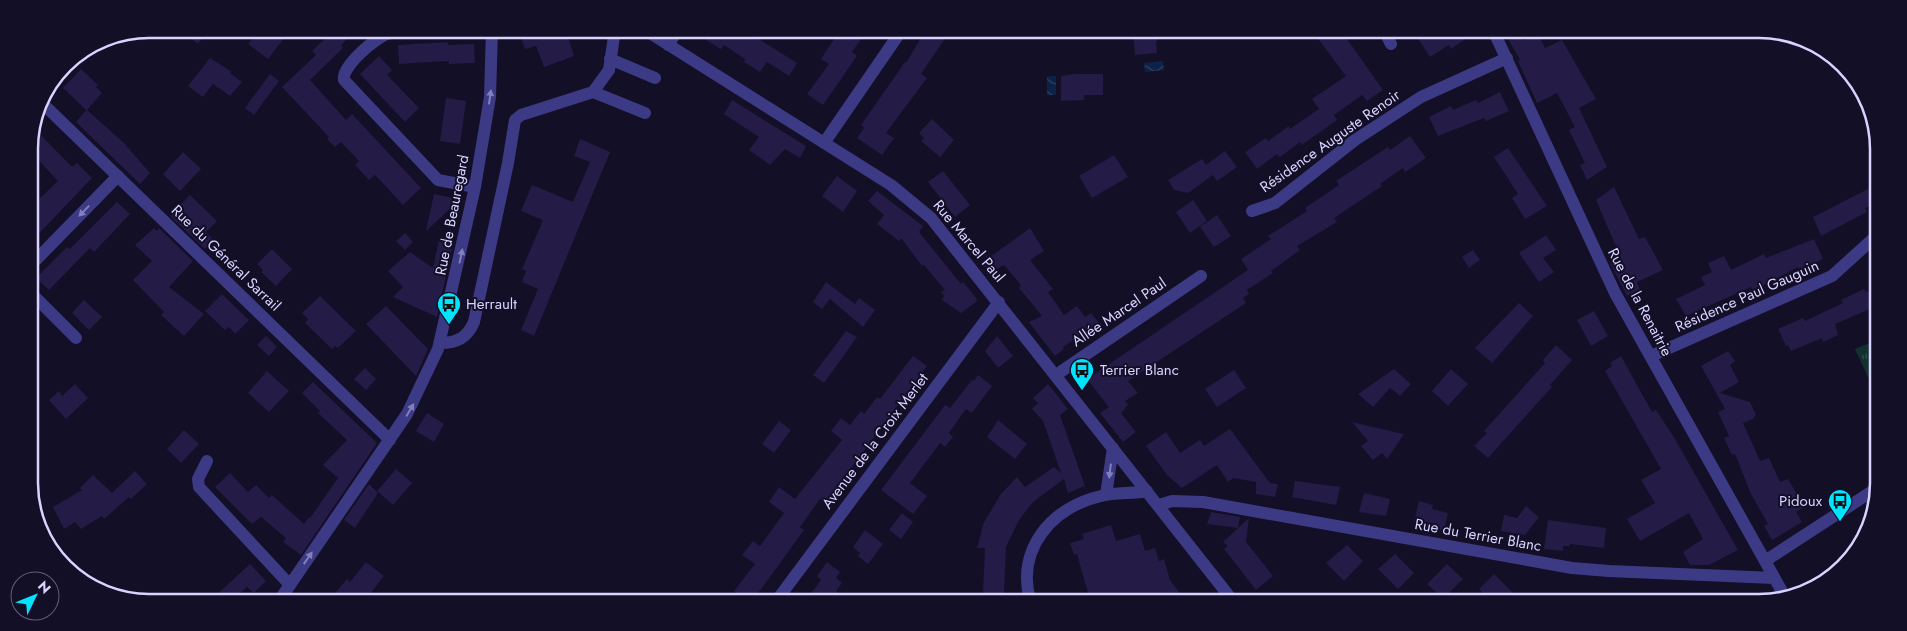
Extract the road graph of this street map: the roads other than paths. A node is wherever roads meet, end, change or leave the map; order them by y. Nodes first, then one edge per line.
1 (379, 38) edge
2 (492, 38) edge
3 (614, 38) edge
4 (658, 38) edge
5 (673, 38) edge
6 (896, 38) edge
7 (1388, 38) edge
8 (1497, 38) edge
9 (1391, 44) dead end
10 (668, 45) junction
11 (1507, 58) junction
12 (610, 59) junction
13 (655, 78) dead end
14 (593, 92) junction
15 (46, 106) edge
16 (645, 113) dead end
17 (824, 144) junction
18 (118, 176) junction
19 (475, 187) junction
20 (1252, 211) dead end
21 (1870, 242) edge
22 (38, 258) edge
23 (1201, 276) dead end
24 (38, 300) edge
25 (999, 302) junction
26 (76, 338) dead end
27 (440, 344) junction
28 (1650, 356) junction
29 (1056, 374) junction
30 (390, 440) junction
31 (1113, 448) junction
32 (207, 461) dead end
33 (1147, 490) junction
34 (1869, 493) edge
35 (1106, 495) junction
36 (1159, 505) junction
37 (1765, 561) junction
38 (1774, 578) junction
39 (290, 585) junction
40 (1781, 591) edge
41 (1030, 593) edge
42 (1228, 593) edge
43 (283, 594) edge
44 (783, 594) edge

1 - 19 street
19 -> 2 street, Rue de Beauregard
3 - 12 street
4 - 10 street, Rue Marcel Paul
5 - 10 street
6 - 17 street
7 - 9 street
8 - 11 street, Rue de la Renaitrie
10 - 17 street, Rue Marcel Paul
11 - 20 street, Résidence Auguste Renoir
11 - 28 street, Rue de la Renaitrie
12 - 13 street
12 - 14 street
14 - 16 street
14 - 27 street
15 - 18 street, Rue du Général Sarrail
17 - 25 street, Rue Marcel Paul
18 -> 22 street
18 - 30 street, Rue du Général Sarrail
27 -> 19 street, Rue de Beauregard
21 - 28 street, Résidence Paul Gauguin
23 - 29 street, Allée Marcel Paul
24 - 26 street
25 - 29 street, Rue Marcel Paul
25 - 44 street, Avenue de la Croix Merlet
30 -> 27 street, Rue de Beauregard
28 - 37 street, Rue de la Renaitrie
29 - 31 street, Rue Marcel Paul
39 -> 30 street, Rue de Beauregard
31 - 33 street, Rue Marcel Paul
31 -> 35 street
32 - 39 street
33 - 35 street
33 - 36 street, Rue Marcel Paul
34 - 37 street
35 - 41 street
36 - 38 street, Rue du Terrier Blanc
36 - 42 street, Rue Marcel Paul
37 - 38 street, Rue de la Renaitrie
38 - 40 street
39 - 43 street, Rue de Beauregard

